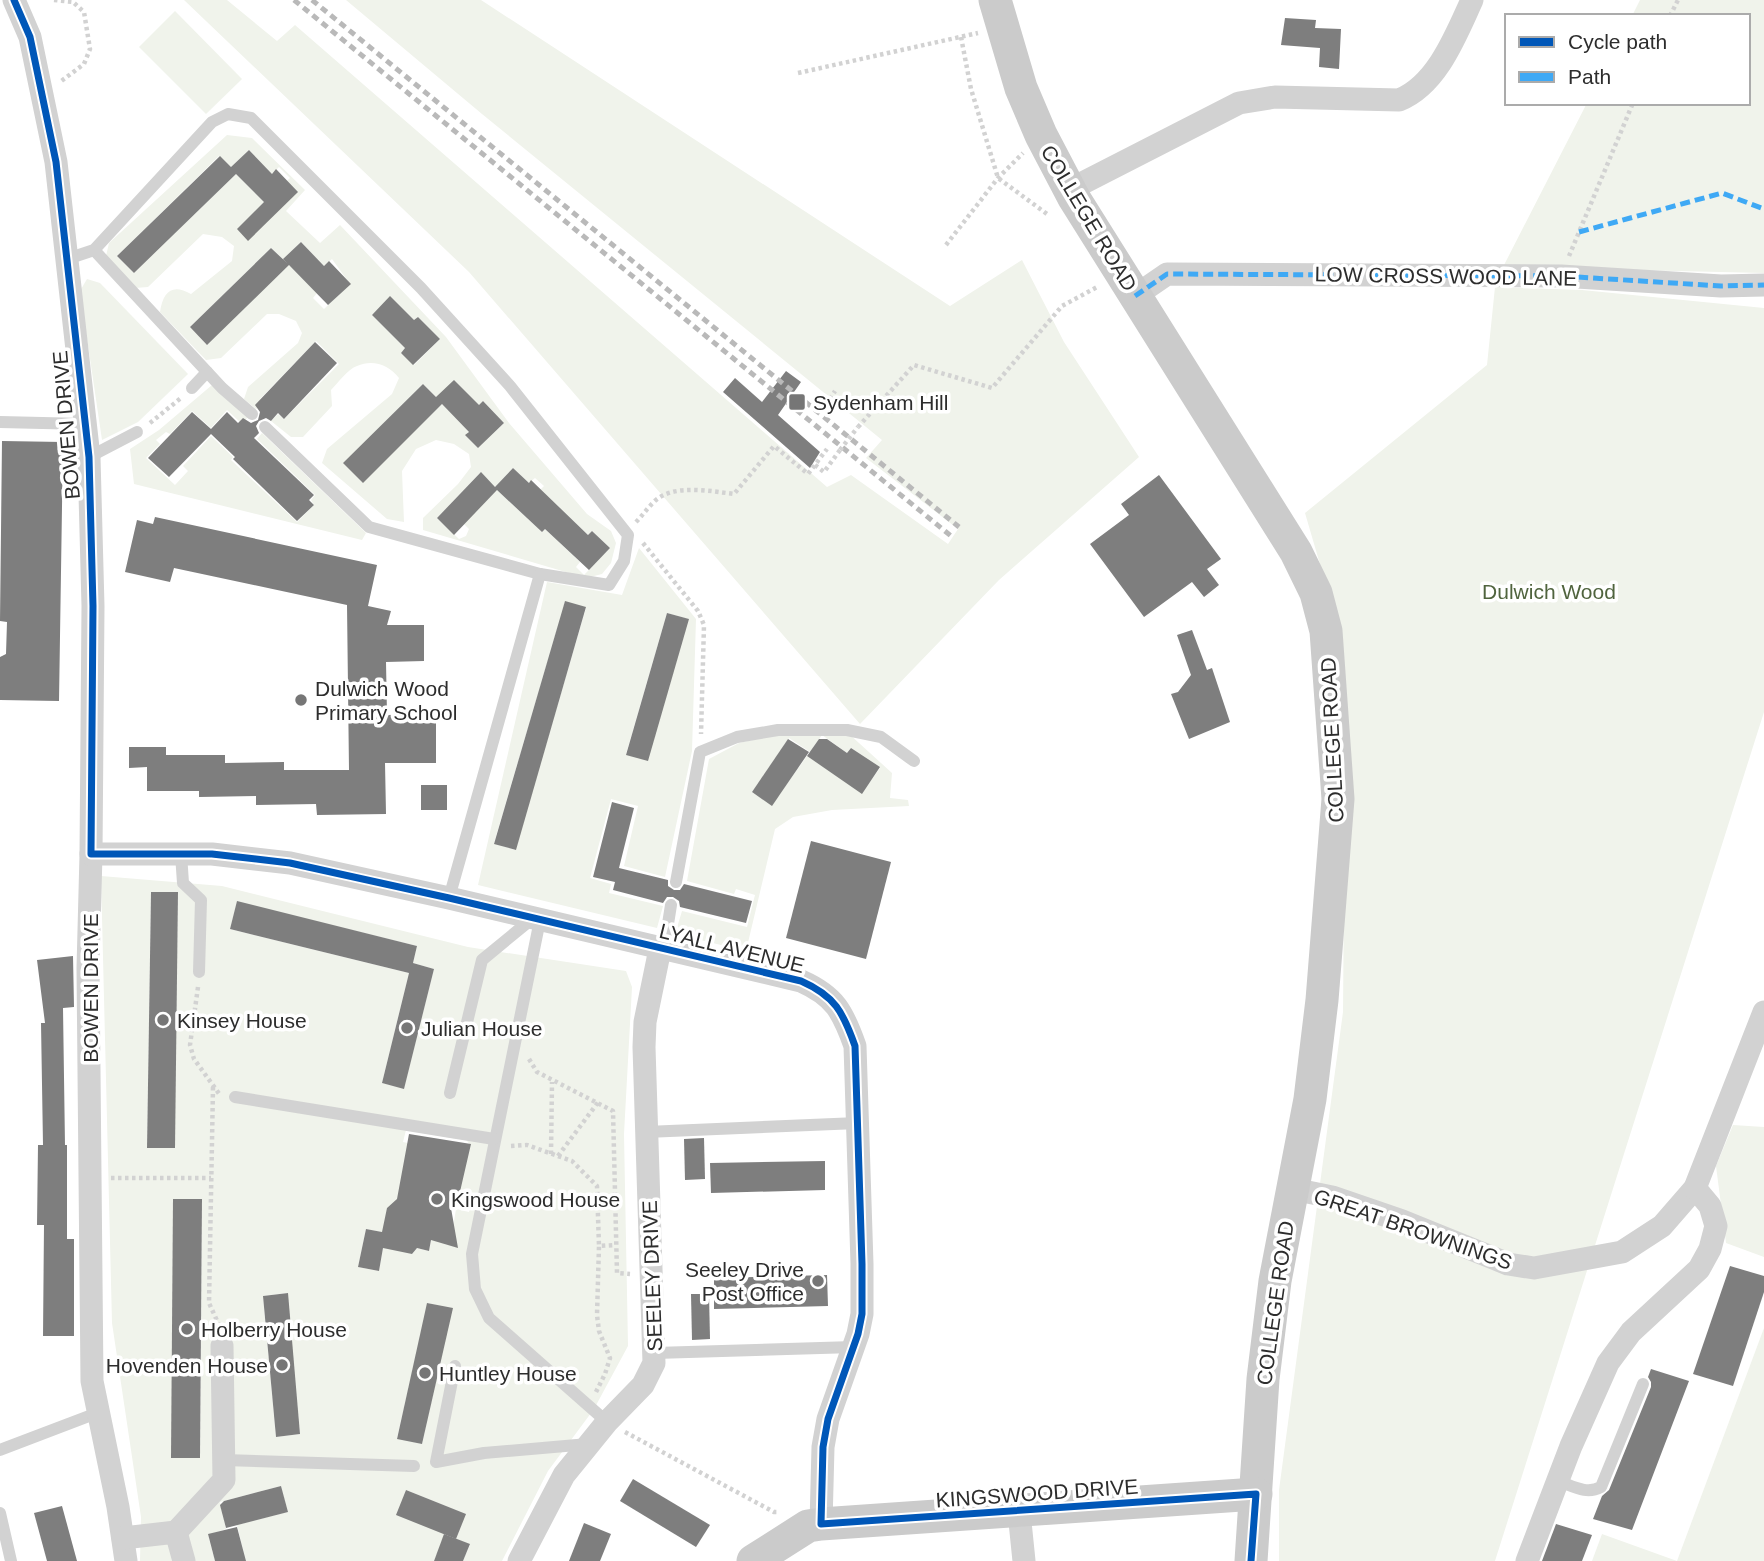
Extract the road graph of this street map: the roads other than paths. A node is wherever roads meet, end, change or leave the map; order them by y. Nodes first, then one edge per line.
1 (14, 0) edge
2 (1472, 0) edge
3 (999, 13) edge
4 (1058, 202) junction
5 (94, 250) junction
6 (67, 259) junction
7 (1764, 285) edge
8 (1135, 296) junction
9 (207, 372) junction
10 (192, 388) road end
11 (252, 414) dead end
12 (0, 422) edge
13 (85, 424) junction
14 (265, 427) dead end
15 (137, 432) road end
16 (89, 457) junction
17 (540, 574) junction
18 (914, 761) dead end
19 (92, 854) junction
20 (181, 854) junction
21 (676, 882) dead end
22 (449, 898) junction
23 (671, 905) dead end
24 (537, 919) junction
25 (662, 949) junction
26 (199, 972) dead end
27 (1764, 1012) edge
28 (450, 1093) dead end
29 (235, 1097) dead end
30 (858, 1123) junction
31 (646, 1132) junction
32 (494, 1143) junction
33 (1695, 1188) junction
34 (1293, 1189) junction
35 (222, 1346) road end
36 (854, 1347) junction
37 (655, 1353) junction
38 (455, 1366) dead end
39 (1643, 1384) dead end
40 (97, 1413) junction
41 (607, 1422) junction
42 (588, 1444) junction
43 (0, 1450) edge
44 (224, 1460) junction
45 (414, 1466) dead end
46 (1558, 1481) junction
47 (1256, 1494) junction
48 (1018, 1511) junction
49 (0, 1513) edge
50 (821, 1524) junction
51 (176, 1532) junction
52 (123, 1538) junction
53 (11, 1561) edge
54 (126, 1561) edge
55 (184, 1561) edge
56 (519, 1561) edge
57 (753, 1561) edge
58 (1024, 1561) edge
59 (1251, 1561) edge
60 (1527, 1561) edge

1 - 6 street, BOWEN DRIVE
2 - 4 street
3 - 4 street, COLLEGE ROAD
4 - 8 street, COLLEGE ROAD
5 - 6 lane
5 - 9 lane
5 - 17 lane
6 - 13 street, BOWEN DRIVE
7 - 8 street, LOW CROSS WOOD LANE
8 - 34 street, COLLEGE ROAD
9 - 10 lane
9 - 11 lane
12 - 13 lane
13 - 16 street, BOWEN DRIVE
14 - 17 lane
15 - 16 lane
16 - 19 street, BOWEN DRIVE
17 - 22 lane
18 - 21 lane
19 - 20 street, LYALL AVENUE
19 - 40 street, BOWEN DRIVE
20 - 22 street, LYALL AVENUE
20 - 26 lane
22 - 24 street, LYALL AVENUE
23 - 25 lane
24 - 25 street, LYALL AVENUE
24 - 28 lane
24 - 32 lane
25 - 30 street, LYALL AVENUE
25 - 31 street, SEELEY DRIVE
27 - 33 street, GREAT BROWNINGS
29 - 32 lane
30 - 31 lane
30 - 36 street, LYALL AVENUE
31 - 37 street, SEELEY DRIVE
32 - 41 lane
33 - 34 street, GREAT BROWNINGS
33 - 46 street
34 - 47 street, COLLEGE ROAD
35 - 44 street
36 - 37 lane
36 - 50 street, LYALL AVENUE
37 - 41 street, SEELEY DRIVE
38 - 42 lane
39 - 46 lane
40 - 43 lane
40 - 52 street, BOWEN DRIVE
41 - 42 street, SEELEY DRIVE
42 - 56 street, SEELEY DRIVE
44 - 45 lane
44 - 51 street
46 - 60 street
47 - 48 street, KINGSWOOD DRIVE
47 - 59 street, COLLEGE ROAD
48 - 50 street, KINGSWOOD DRIVE
48 - 58 street
49 - 53 lane
50 - 57 street, KINGSWOOD DRIVE
51 - 52 street
51 - 55 street
52 - 54 street, BOWEN DRIVE

